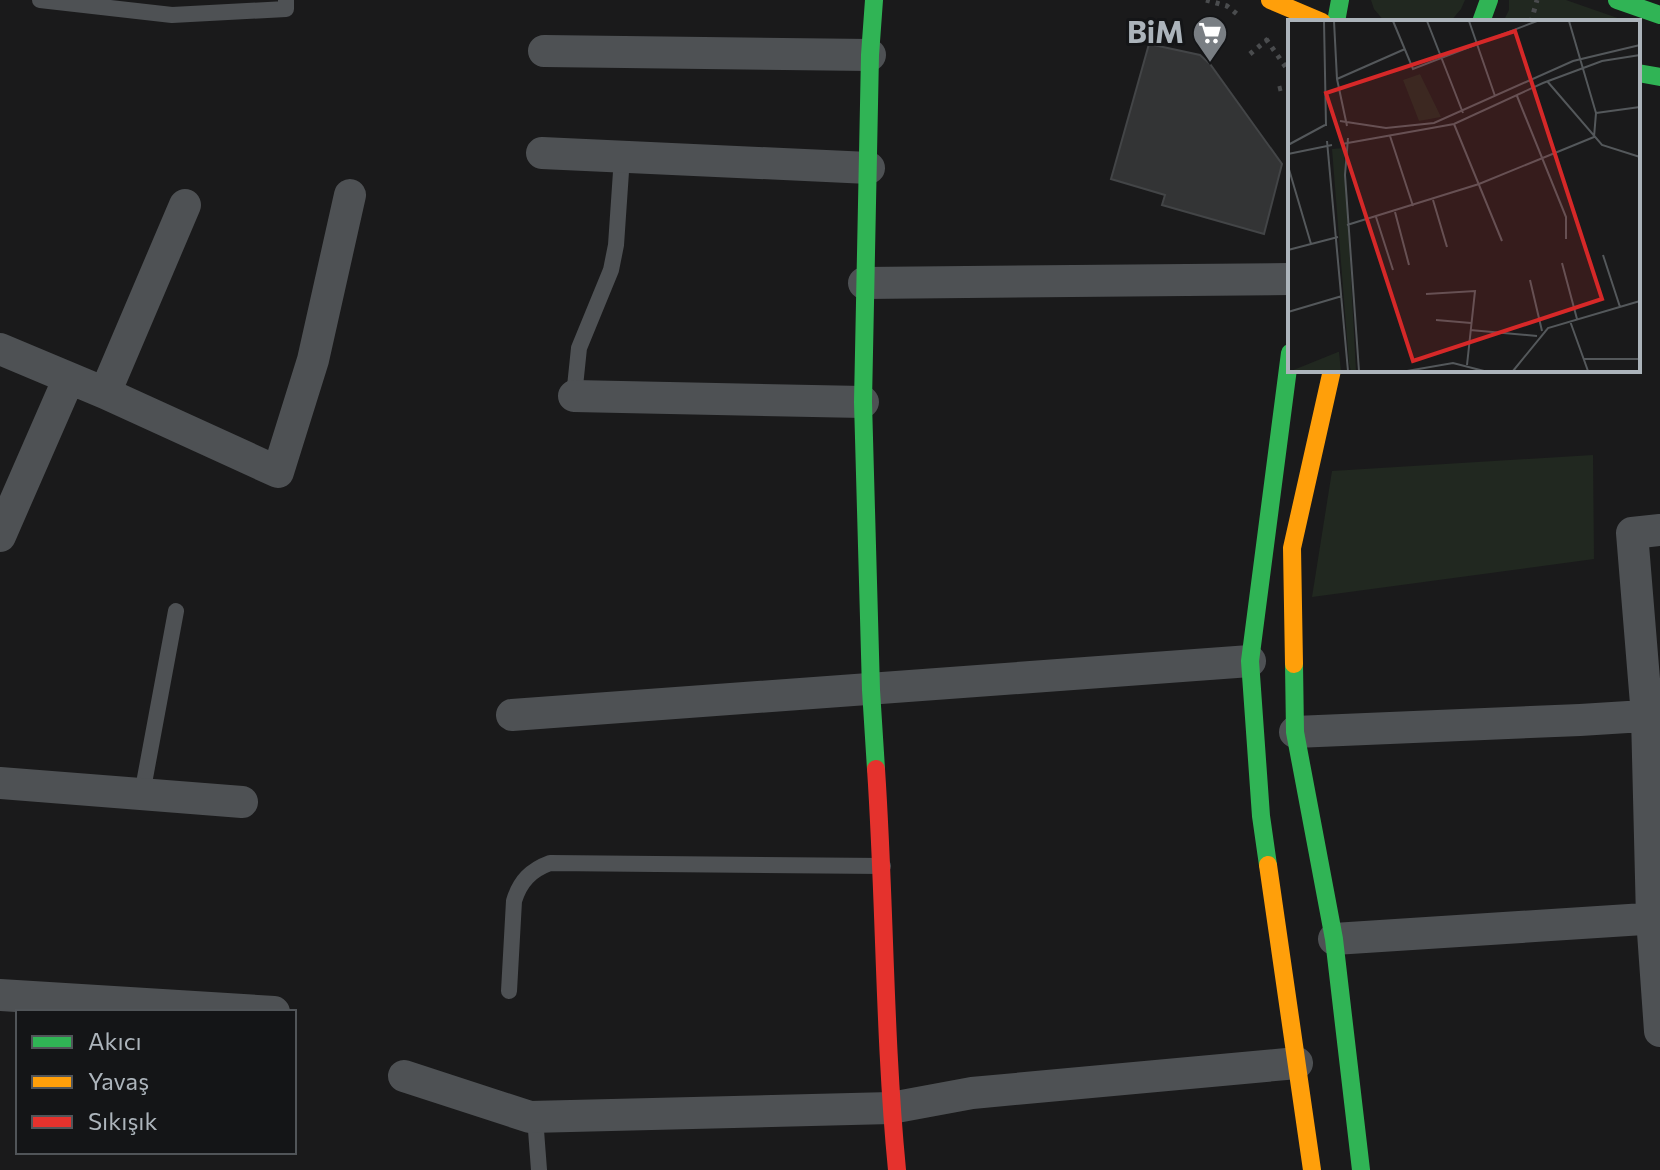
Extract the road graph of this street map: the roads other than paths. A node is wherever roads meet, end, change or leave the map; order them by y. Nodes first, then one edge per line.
1 (40, 0) edge
2 (286, 0) edge
3 (874, 0) edge
4 (1270, 0) edge
5 (1342, 0) edge
6 (1489, 0) edge
7 (1617, 0) edge
8 (1660, 15) edge
9 (1317, 20) edge
10 (1337, 20) edge
11 (1350, 20) edge
12 (1482, 20) edge
13 (544, 51) dead end
14 (870, 55) junction
15 (1640, 73) edge
16 (1660, 77) edge
17 (542, 153) dead end
18 (622, 157) junction
19 (869, 168) junction
20 (350, 195) dead end
21 (185, 205) dead end
22 (1288, 279) edge
23 (864, 283) junction
24 (0, 349) edge
25 (1288, 368) edge
26 (1332, 372) edge
27 (69, 378) junction
28 (105, 393) junction
29 (574, 396) joint
30 (863, 402) junction
31 (1660, 530) edge
32 (0, 536) edge
33 (176, 611) dead end
34 (1250, 661) junction
35 (871, 690) junction
36 (512, 715) dead end
37 (1654, 715) edge
38 (1295, 732) junction
39 (0, 783) edge
40 (142, 794) junction
41 (242, 802) dead end
42 (883, 866) junction
43 (1656, 918) edge
44 (1334, 939) junction
45 (509, 991) dead end
46 (0, 995) edge
47 (242, 1010) edge
48 (1660, 1031) edge
49 (1297, 1063) junction
50 (404, 1076) dead end
51 (891, 1108) junction
52 (535, 1117) junction
53 (539, 1170) edge
54 (897, 1170) edge
55 (1312, 1170) edge
56 (1361, 1170) edge

1 - 2 lane
3 - 14 street
4 - 9 street
5 - 10 street
5 - 11 street
6 - 12 street
7 - 8 street
13 - 14 street
14 - 19 street
15 - 16 street
17 - 18 street
18 - 19 street
18 - 29 lane
19 - 23 street
20 - 28 street
21 - 28 street
22 - 23 street
23 - 30 street
24 - 27 street
25 - 34 street
26 - 38 street
27 - 28 street
27 - 32 street
29 - 30 street
30 - 35 street
31 - 37 street
33 - 40 lane
34 - 35 street
34 - 49 street
35 - 36 street
35 - 42 street
37 - 38 street
37 - 43 street
38 - 44 street
39 - 40 street
40 - 41 street
42 - 45 lane
42 - 51 street
43 - 44 street
43 - 48 street
44 - 56 street
46 - 47 street
49 - 51 street
49 - 55 street
50 - 52 street
51 - 52 street
51 - 54 street
52 - 53 lane

